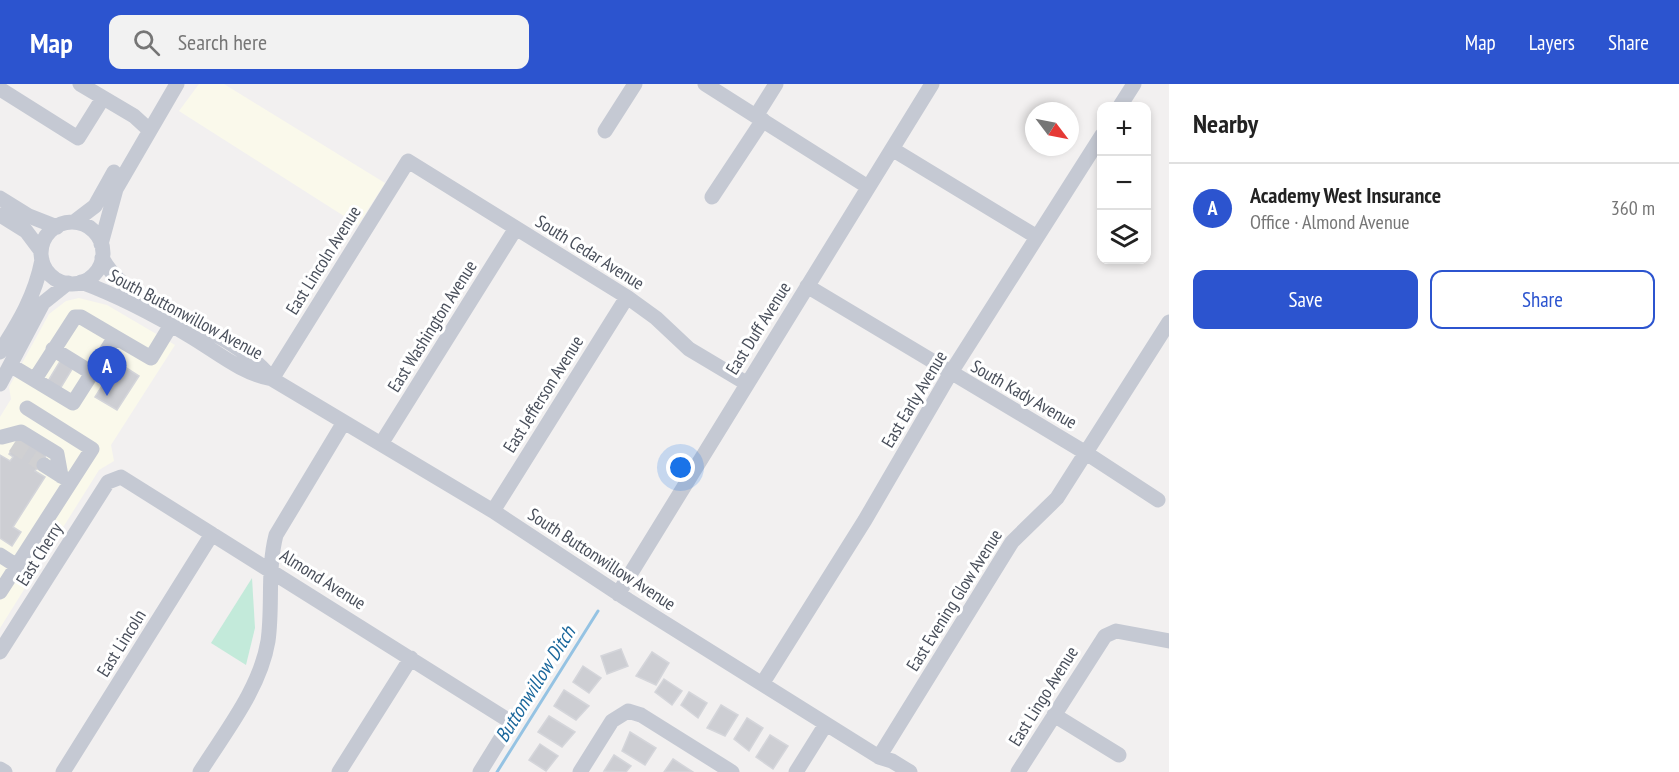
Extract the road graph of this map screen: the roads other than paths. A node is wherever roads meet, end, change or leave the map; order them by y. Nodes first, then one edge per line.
1 (80, 84) edge
2 (177, 84) edge
3 (635, 84) edge
4 (705, 84) edge
5 (776, 84) edge
6 (932, 84) edge
7 (1134, 84) edge
8 (0, 89) edge
9 (104, 98) junction
10 (1123, 102) edge
11 (163, 105) junction
12 (759, 118) junction
13 (146, 127) junction
14 (605, 131) dead end
15 (1097, 141) edge
16 (892, 149) junction
17 (408, 161) joint
18 (868, 187) junction
19 (712, 197) dead end
20 (0, 198) edge
21 (0, 215) edge
22 (74, 222) junction
23 (57, 227) junction
24 (516, 228) junction
25 (1037, 237) junction
26 (102, 251) junction
27 (41, 256) junction
28 (74, 282) junction
29 (807, 286) junction
30 (627, 297) junction
31 (1169, 322) edge
32 (171, 325) junction
33 (115, 337) junction
34 (1164, 341) edge
35 (53, 349) junction
36 (0, 352) edge
37 (10, 365) junction
38 (92, 373) junction
39 (950, 374) junction
40 (35, 379) junction
41 (272, 379) junction
42 (747, 383) junction
43 (0, 384) edge
44 (27, 408) dead end
45 (344, 422) junction
46 (5, 439) edge
47 (381, 444) junction
48 (1086, 453) junction
49 (44, 465) tunnel mouth
50 (112, 478) joint
51 (66, 479) junction
52 (1158, 500) dead end
53 (493, 511) junction
54 (212, 534) junction
55 (0, 555) edge
56 (17, 566) junction
57 (271, 569) junction
58 (0, 592) edge
59 (618, 594) junction
60 (1169, 641) edge
61 (0, 652) edge
62 (411, 658) junction
63 (762, 684) junction
64 (1054, 715) junction
65 (826, 724) junction
66 (1119, 755) dead end
67 (879, 757) junction
68 (0, 769) edge
69 (5, 772) edge
70 (63, 772) edge
71 (200, 772) edge
72 (339, 772) edge
73 (480, 772) edge
74 (580, 772) edge
75 (731, 772) edge
76 (796, 772) edge
77 (910, 772) edge
78 (1018, 772) edge

1 - 9 street
2 - 11 street
3 - 14 street
4 - 12 street
5 - 12 street
6 - 16 street, East Duff Avenue
7 - 10 street
8 - 9 street
9 - 13 street
11 - 13 street
11 - 26 street
12 - 18 street
12 - 19 street
13 - 22 street
15 - 25 street, East Early Avenue
16 - 18 street, East Duff Avenue
16 - 25 street
17 - 24 street, South Cedar Avenue
17 - 41 street, East Lincoln Avenue
18 - 29 street, East Duff Avenue
20 - 23 street
21 - 27 street
22 - 23 street
22 - 26 street
23 - 27 street
24 - 30 street, South Cedar Avenue
24 - 47 street, East Washington Avenue
25 - 39 street, East Early Avenue
26 - 28 street
26 - 41 street, South Buttonwillow Avenue
27 - 28 street
27 - 36 street
28 - 32 street, South Buttonwillow Avenue
28 - 37 street
29 - 39 street, South Kady Avenue
29 - 42 street, East Duff Avenue
30 - 42 street, South Cedar Avenue
30 - 53 street, East Jefferson Avenue
31 - 34 street, East Evening Glow Avenue
32 - 33 street
32 - 41 street, South Buttonwillow Avenue
33 - 35 street
33 - 38 street
34 - 48 street, East Evening Glow Avenue
35 - 38 street
35 - 40 street
37 - 40 street
37 - 43 street
38 - 40 street
39 - 48 street, South Kady Avenue
39 - 63 street, East Early Avenue
41 - 45 street, South Buttonwillow Avenue
42 - 59 street, East Duff Avenue
44 - 51 street
45 - 47 street, South Buttonwillow Avenue
45 - 57 street
46 - 51 street
47 - 53 street, South Buttonwillow Avenue
48 - 52 street, South Kady Avenue
48 - 67 street, East Evening Glow Avenue
49 - 51 street
50 - 54 street, Almond Avenue
50 - 61 street, East Cherry
51 - 56 street
53 - 59 street, South Buttonwillow Avenue
54 - 57 street, Almond Avenue
54 - 70 street, East Lincoln
55 - 56 street
56 - 58 street
57 - 62 street, Almond Avenue
57 - 71 street
59 - 63 street, South Buttonwillow Avenue
60 - 64 street, East Lingo Avenue
62 - 72 street
62 - 73 street, Almond Avenue
63 - 65 street, South Buttonwillow Avenue
64 - 66 street
64 - 78 street, East Lingo Avenue
65 - 67 street, South Buttonwillow Avenue
65 - 76 street
67 - 77 street, South Buttonwillow Avenue
68 - 69 street
74 - 75 street

